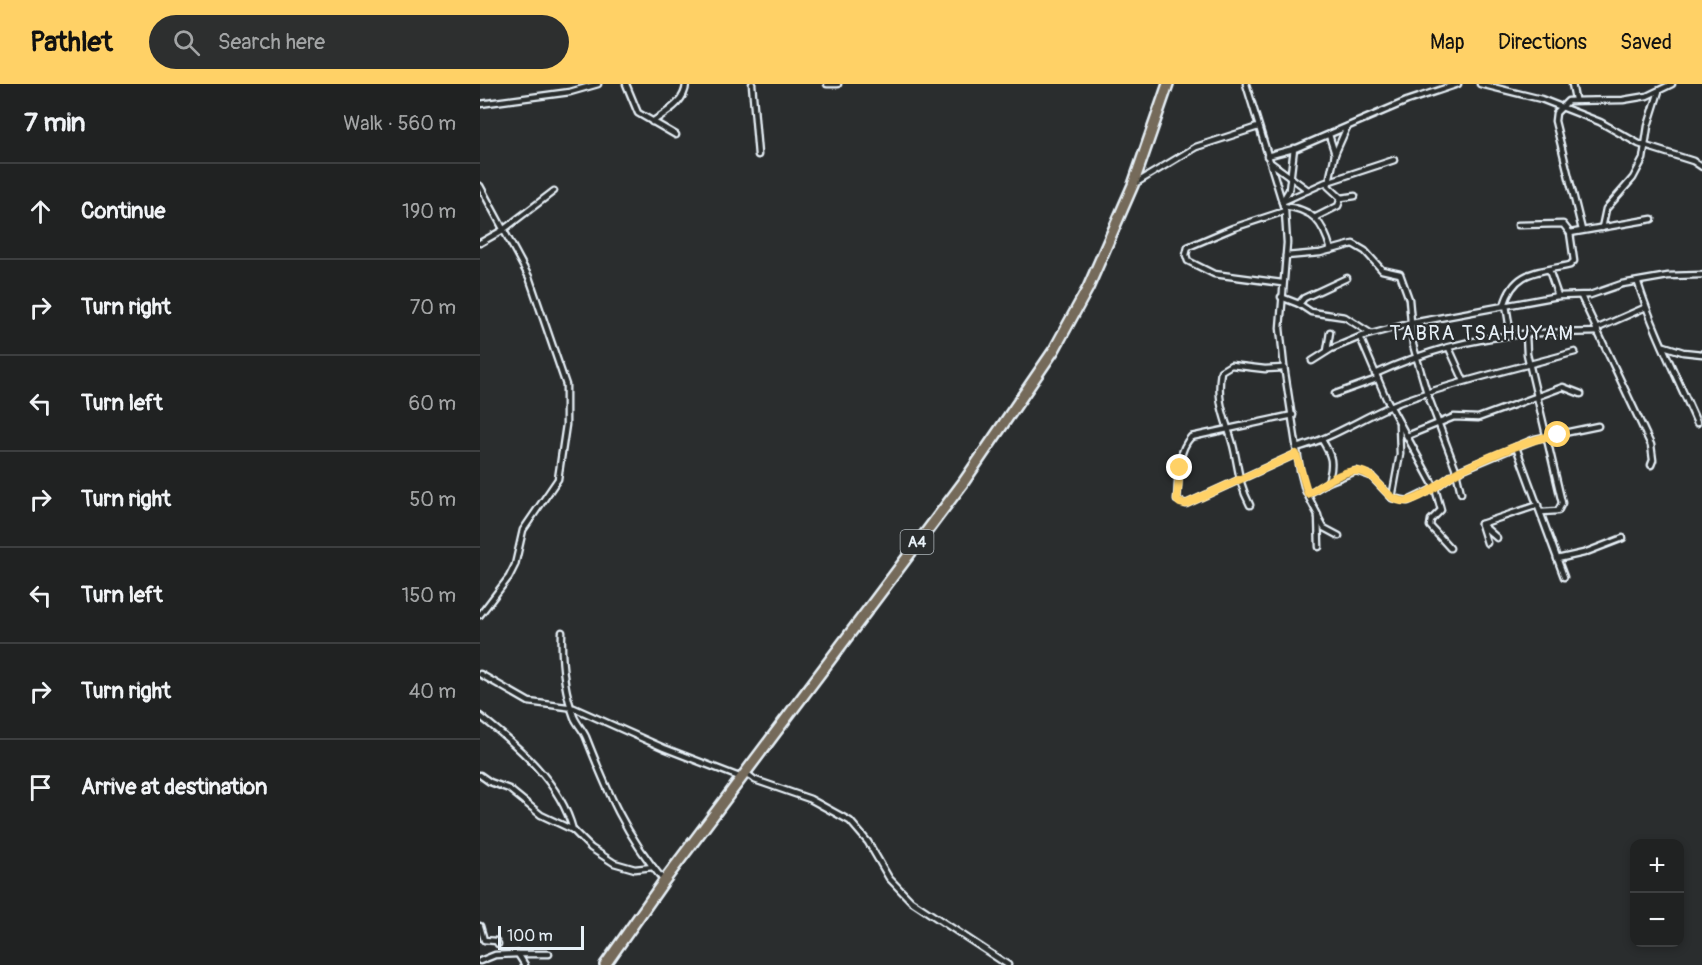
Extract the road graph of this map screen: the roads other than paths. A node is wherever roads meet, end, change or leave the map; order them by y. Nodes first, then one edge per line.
1 (598, 84) edge
2 (626, 84) edge
3 (686, 84) edge
4 (752, 84) edge
5 (827, 84) edge
6 (838, 84) edge
7 (1168, 84) edge
8 (1246, 84) edge
9 (1458, 84) edge
10 (1480, 84) edge
11 (1572, 84) edge
12 (1672, 84) edge
13 (1659, 91) junction
14 (1575, 99) junction
15 (480, 104) edge
16 (1560, 107) junction
17 (652, 122) junction
18 (1258, 127) junction
19 (1347, 127) junction
20 (676, 135) dead end
21 (1329, 135) junction
22 (1647, 146) junction
23 (1294, 148) junction
24 (1335, 154) junction
25 (758, 155) dead end
26 (1267, 156) junction
27 (1394, 160) dead end
28 (1270, 162) junction
29 (1702, 167) edge
30 (1290, 179) junction
31 (1328, 182) junction
32 (1133, 185) junction
33 (480, 186) edge
34 (1308, 190) junction
35 (554, 191) dead end
36 (1355, 196) dead end
37 (1341, 198) junction
38 (1283, 206) junction
39 (1316, 217) junction
40 (1652, 219) dead end
41 (1518, 225) dead end
42 (1602, 228) junction
43 (502, 230) junction
44 (1582, 230) junction
45 (1570, 232) junction
46 (480, 243) edge
47 (1331, 250) junction
48 (1286, 256) junction
49 (1549, 270) junction
50 (1702, 276) edge
51 (1347, 278) dead end
52 (1638, 283) junction
53 (1282, 284) junction
54 (1558, 296) junction
55 (1581, 296) junction
56 (1281, 297) junction
57 (1299, 304) junction
58 (1505, 305) junction
59 (1644, 308) junction
60 (1412, 323) junction
61 (1597, 331) junction
62 (1330, 332) dead end
63 (1371, 333) junction
64 (1526, 334) junction
65 (1511, 336) junction
66 (1360, 337) junction
67 (1664, 346) junction
68 (1449, 348) junction
69 (1327, 351) junction
70 (1575, 352) dead end
71 (1702, 354) edge
72 (1417, 356) junction
73 (1311, 361) dead end
74 (1530, 363) junction
75 (1284, 368) junction
76 (1376, 377) junction
77 (1464, 381) junction
78 (1427, 393) junction
79 (1335, 394) dead end
80 (1581, 394) dead end
81 (1537, 395) junction
82 (1390, 406) junction
83 (1293, 415) junction
84 (1439, 422) junction
85 (1697, 423) dead end
86 (1399, 424) junction
87 (1598, 426) dead end
88 (1228, 428) junction
89 (1407, 436) junction
90 (1548, 436) junction
91 (1322, 440) junction
92 (1516, 447) junction
93 (1296, 451) junction
94 (1651, 465) dead end
95 (1456, 472) junction
96 (1238, 482) junction
97 (1328, 482) junction
98 (1435, 488) junction
99 (1461, 493) dead end
100 (1308, 494) junction
101 (1392, 498) junction
102 (1250, 505) dead end
103 (1538, 505) junction
104 (1541, 512) junction
105 (1318, 515) junction
106 (1482, 524) junction
107 (1340, 536) dead end
108 (1497, 538) dead end
109 (1623, 538) dead end
110 (1487, 543) dead end
111 (1318, 547) dead end
112 (1450, 548) dead end
113 (1557, 559) junction
114 (1564, 578) dead end
115 (480, 615) edge
116 (562, 632) dead end
117 (480, 674) edge
118 (572, 708) junction
119 (480, 716) edge
120 (480, 775) edge
121 (744, 776) junction
122 (573, 830) junction
123 (652, 867) junction
124 (664, 881) junction
125 (480, 926) edge
126 (498, 944) dead end
127 (518, 954) junction
128 (549, 954) dead end
129 (480, 961) edge
130 (525, 965) edge
131 (605, 965) edge
132 (1008, 965) edge

1 - 15 street
2 - 17 street
3 - 17 street
4 - 25 street
5 - 6 street
7 - 32 highway, A4
8 - 18 street
9 - 19 street
10 - 16 street
11 - 14 street
12 - 13 street
13 - 14 street
13 - 22 street
14 - 16 street
16 - 22 street
16 - 44 street
17 - 20 street
18 - 26 street
18 - 32 street
19 - 21 street
19 - 24 street
21 - 23 street
21 - 24 street
22 - 29 street
22 - 42 street
23 - 26 street
23 - 30 street
24 - 31 street
26 - 28 street
27 - 31 street
28 - 30 street
28 - 38 street
30 - 34 street
30 - 38 street
31 - 34 street
31 - 37 street
32 - 121 highway, A4
33 - 43 street
34 - 38 street
35 - 43 street
36 - 37 street
37 - 39 street
38 - 39 street
38 - 48 street
38 - 53 street
39 - 47 street
40 - 42 street
41 - 45 street
42 - 44 street
43 - 46 street
43 - 115 street
44 - 45 street
45 - 49 street
47 - 48 street
47 - 60 street
48 - 53 street
49 - 54 street
49 - 58 street
50 - 52 street
51 - 57 street
52 - 55 street
52 - 59 street
53 - 56 street
54 - 55 street
54 - 58 street
55 - 61 street
56 - 57 street
56 - 75 street
57 - 63 street
58 - 60 street
58 - 65 street
59 - 61 street
59 - 67 street
60 - 63 street
60 - 72 street
61 - 64 street
61 - 94 street
62 - 69 street
63 - 66 street
64 - 65 street
64 - 74 street
65 - 68 street
66 - 69 street
66 - 76 street
67 - 71 street
67 - 85 street
68 - 72 street
68 - 77 street
69 - 73 street
70 - 74 street
72 - 76 street
72 - 78 street
74 - 77 street
74 - 81 street
75 - 83 street
75 - 88 street
76 - 79 street
76 - 82 street
77 - 78 street
78 - 82 street
78 - 84 street
80 - 81 street
81 - 84 street
81 - 90 street
82 - 86 street
82 - 91 street
83 - 88 street
83 - 93 street
84 - 89 street
84 - 95 street
86 - 89 street
86 - 101 street
87 - 90 street
88 - 96 street
88 - 96 street
89 - 98 street
90 - 92 street
90 - 104 street
91 - 93 street
91 - 97 street
92 - 95 street
92 - 103 street
93 - 96 street
93 - 100 street
95 - 98 street
95 - 99 street
96 - 102 street
97 - 100 street
97 - 101 street
98 - 101 street
98 - 112 street
100 - 105 street
103 - 104 street
103 - 106 street
104 - 113 street
105 - 107 street
105 - 111 street
106 - 108 street
106 - 110 street
109 - 113 street
113 - 114 street
116 - 118 street
117 - 118 street
118 - 121 street
118 - 123 street
119 - 122 street
120 - 122 street
121 - 124 highway, A4
121 - 132 street
122 - 123 street
123 - 124 street
124 - 131 highway, A4
125 - 126 street
127 - 128 street
127 - 129 street
127 - 130 street

